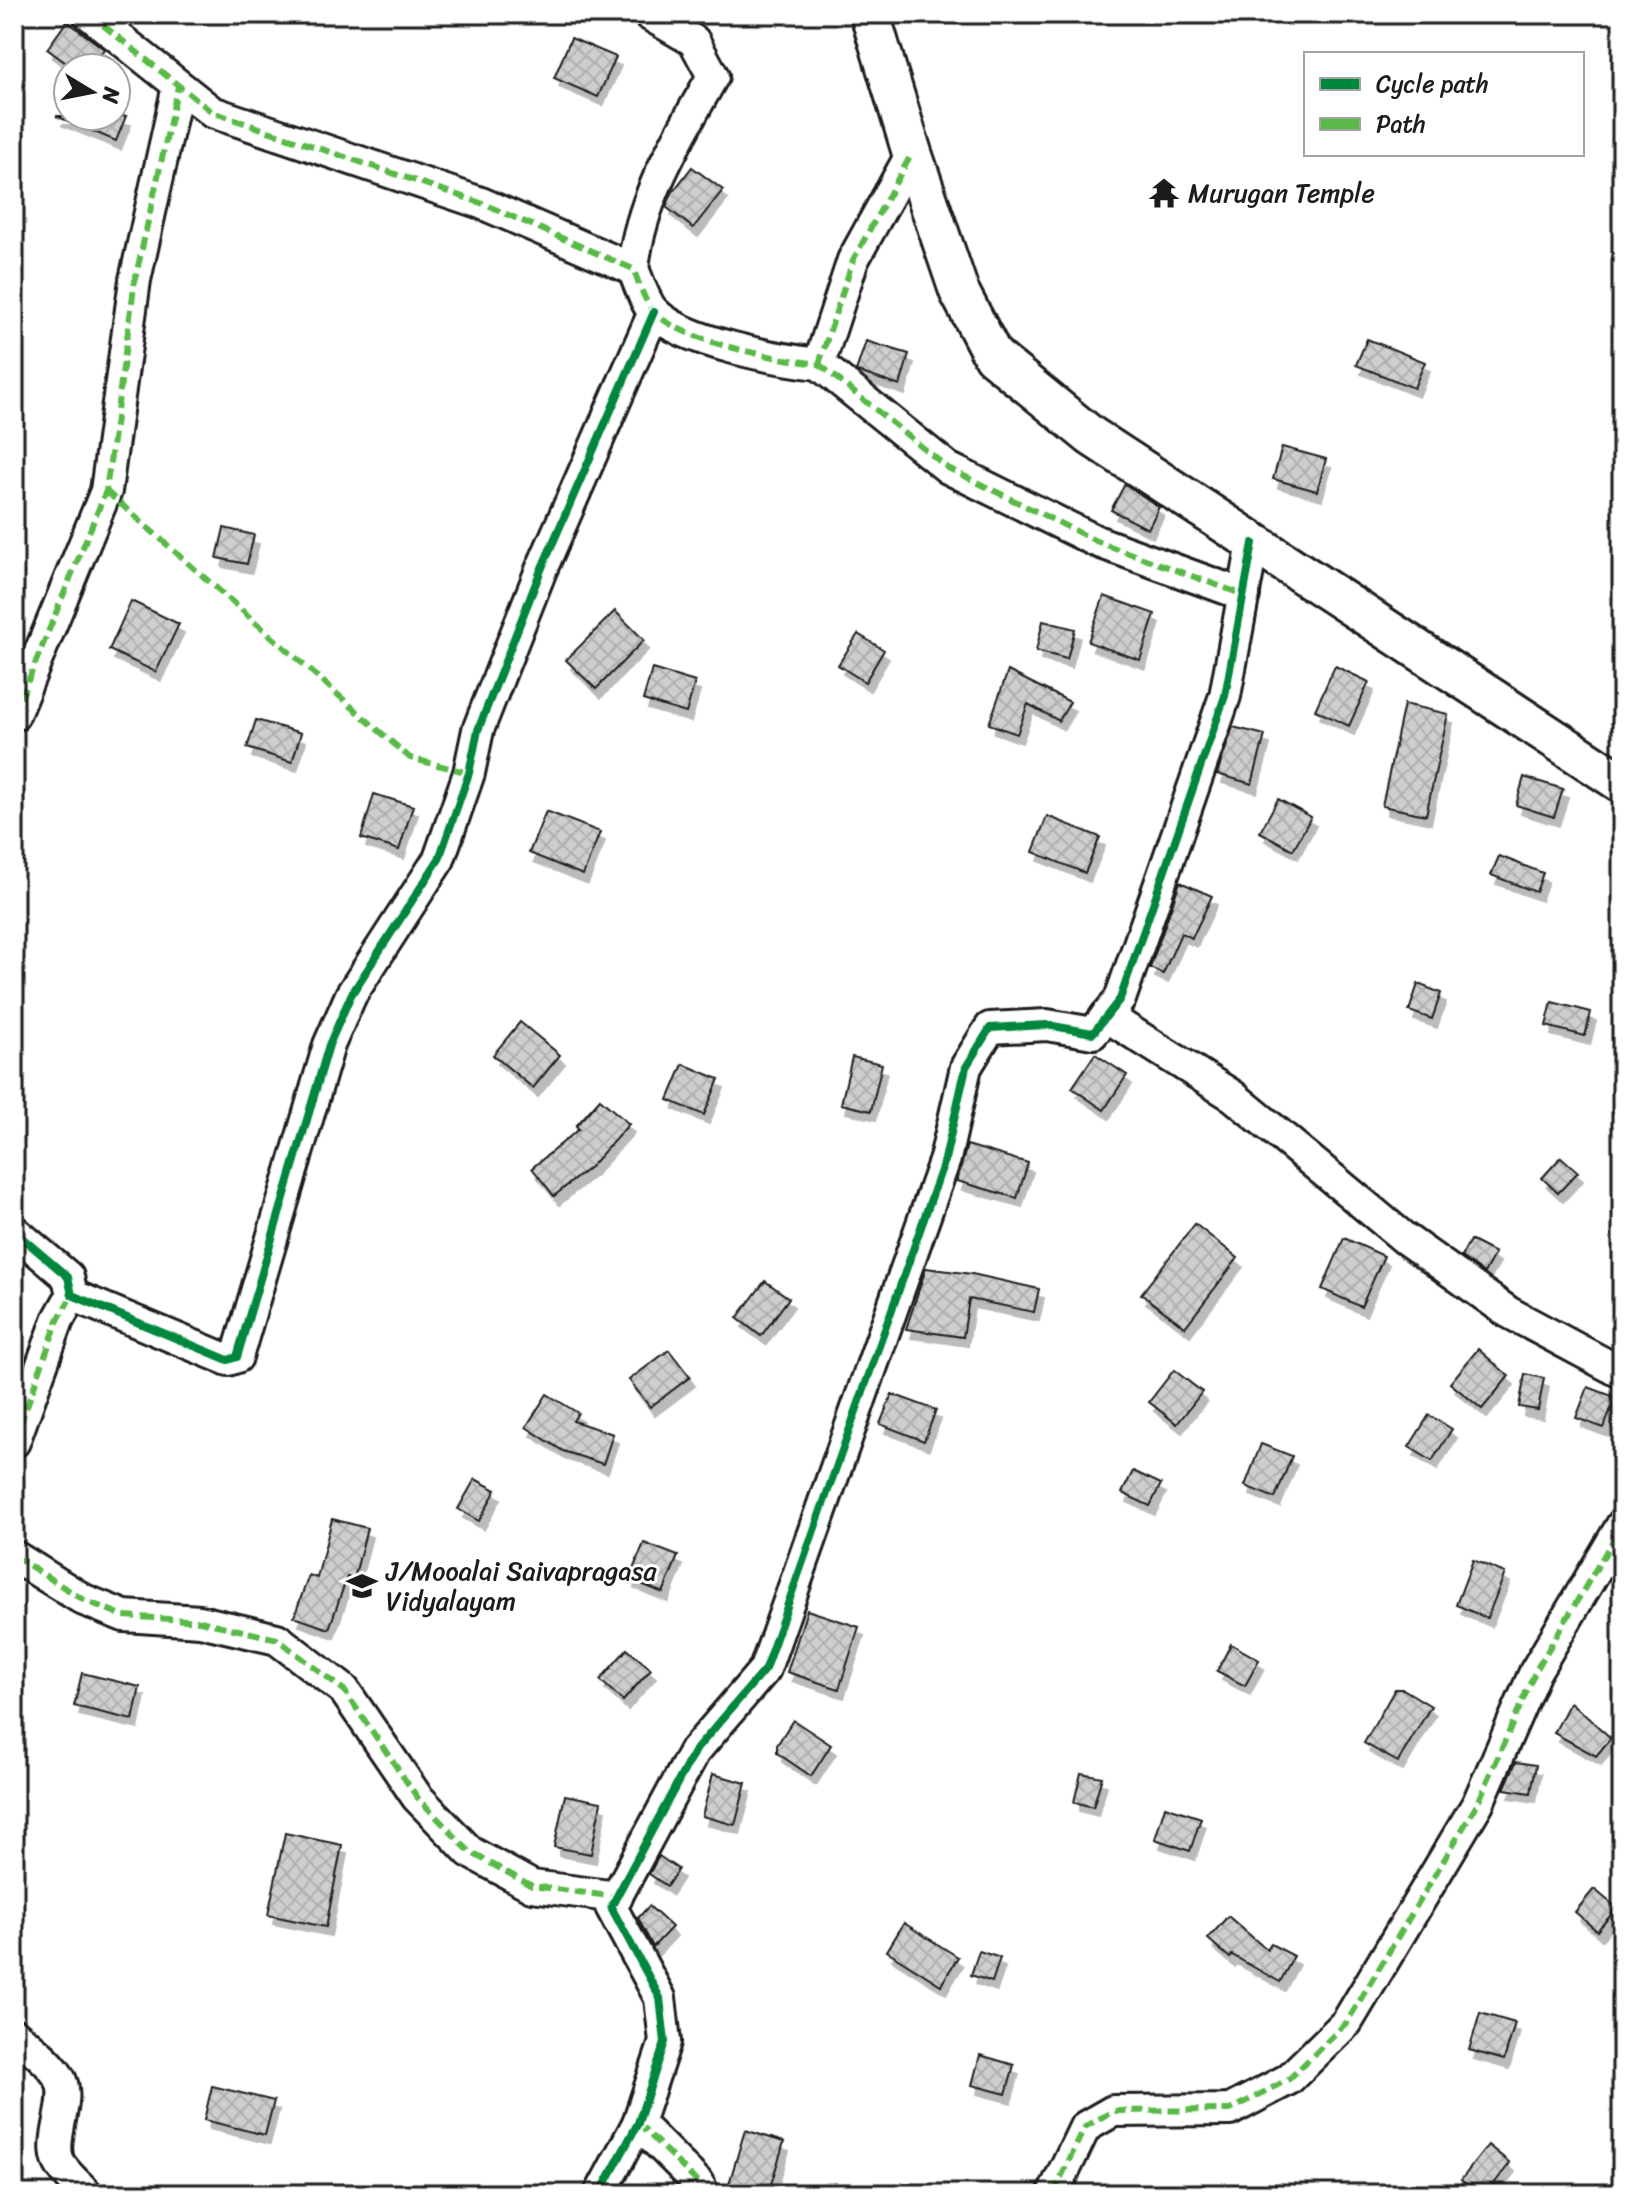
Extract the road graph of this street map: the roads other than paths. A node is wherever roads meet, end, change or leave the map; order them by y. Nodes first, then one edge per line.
1 (89, 14) edge
2 (648, 14) edge
3 (870, 14) edge
4 (178, 86) junction
5 (912, 153) junction
6 (633, 269) junction
7 (654, 312) junction
8 (819, 364) junction
9 (1253, 543) junction
10 (1244, 595) junction
11 (14, 715) edge
12 (1622, 783) edge
13 (1106, 1016) junction
14 (14, 1231) edge
15 (72, 1295) junction
16 (1622, 1373) edge
17 (14, 1442) edge
18 (1622, 1525) edge
19 (14, 1556) edge
20 (617, 1897) junction
21 (14, 2034) edge
22 (638, 2123) junction
23 (87, 2194) edge
24 (600, 2194) edge
25 (704, 2194) edge
26 (1053, 2194) edge

1 - 4 street
2 - 6 street
3 - 5 main road
4 - 6 street
4 - 11 street
5 - 8 street
5 - 9 main road
6 - 7 street
7 - 8 street
7 - 15 street
8 - 10 street
9 - 10 street
9 - 12 main road
10 - 13 street
13 - 16 street
13 - 20 street
14 - 15 street
15 - 17 street
18 - 26 street
19 - 20 street
20 - 22 street
21 - 23 street
22 - 24 street
22 - 25 street

